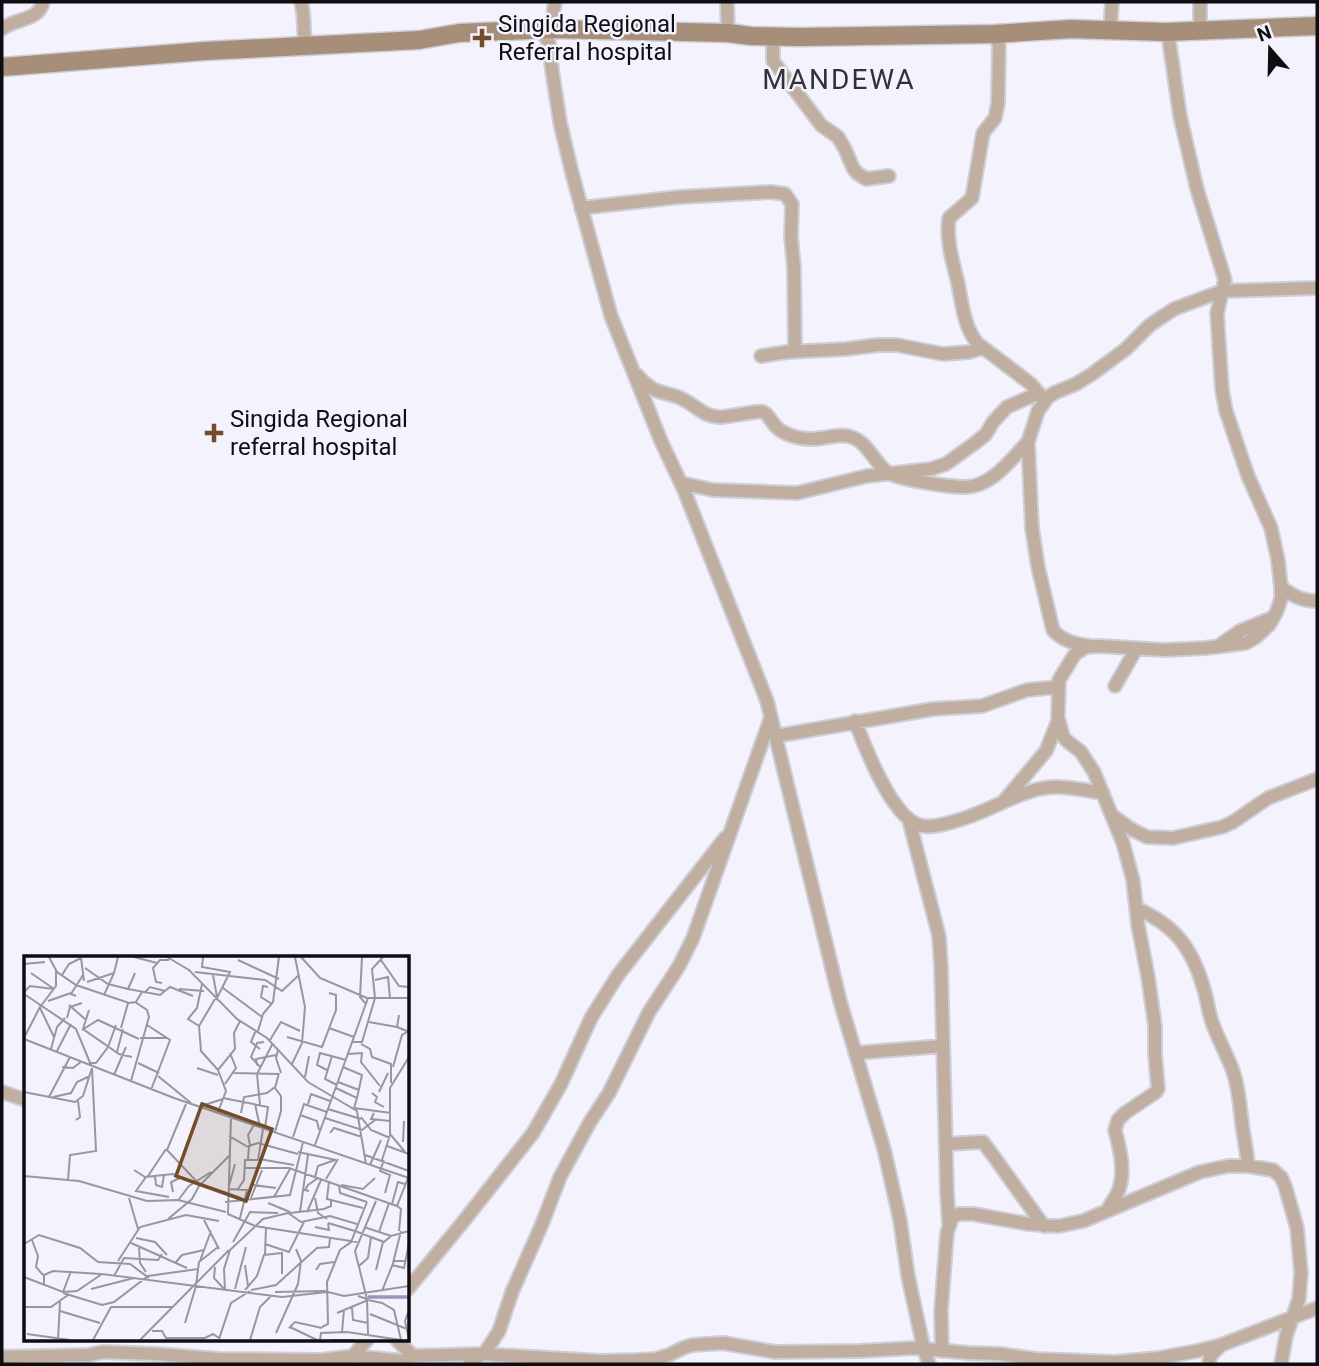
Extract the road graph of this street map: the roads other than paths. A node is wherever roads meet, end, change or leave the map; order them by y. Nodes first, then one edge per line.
1 (43, 2) edge
2 (301, 2) edge
3 (555, 2) edge
4 (727, 2) edge
5 (1112, 2) edge
6 (1200, 2) edge
7 (1317, 26) edge
8 (2, 29) edge
9 (546, 29) junction
10 (1200, 30) junction
11 (1110, 31) junction
12 (1165, 32) junction
13 (728, 33) junction
14 (994, 34) junction
15 (767, 36) junction
16 (305, 45) junction
17 (2, 67) edge
18 (889, 176) dead end
19 (581, 208) junction
20 (1317, 289) edge
21 (1222, 291) junction
22 (984, 348) junction
23 (795, 351) junction
24 (761, 356) dead end
25 (632, 369) junction
26 (1042, 397) junction
27 (1028, 442) junction
28 (889, 474) junction
29 (681, 483) junction
30 (1281, 587) junction
31 (1317, 601) edge
32 (1090, 646) junction
33 (1136, 649) junction
34 (1115, 686) dead end
35 (1058, 687) junction
36 (771, 718) junction
37 (855, 721) junction
38 (1058, 721) junction
39 (776, 736) junction
40 (1317, 779) edge
41 (1103, 793) junction
42 (1003, 802) junction
43 (1113, 816) junction
44 (909, 820) junction
45 (732, 830) junction
46 (1136, 908) junction
47 (943, 1046) junction
48 (855, 1053) junction
49 (2, 1092) edge
50 (24, 1099) edge
51 (946, 1144) junction
52 (1248, 1166) junction
53 (1107, 1211) junction
54 (949, 1225) junction
55 (1044, 1226) junction
56 (410, 1287) edge
57 (1317, 1308) edge
58 (1293, 1317) junction
59 (365, 1342) edge
60 (399, 1342) edge
61 (1221, 1345) junction
62 (925, 1350) junction
63 (942, 1351) junction
64 (480, 1354) junction
65 (413, 1356) junction
66 (2, 1357) edge
67 (102, 1358) edge
68 (349, 1360) edge
69 (469, 1364) edge
70 (929, 1364) edge
71 (1209, 1364) edge
72 (1281, 1364) edge

1 - 8 street
2 - 16 street
3 - 9 street
4 - 13 street
5 - 11 street
6 - 10 street
7 - 10 main road
9 - 13 main road
9 - 16 main road
9 - 19 street
10 - 12 main road
11 - 12 main road
11 - 14 main road
12 - 21 street
13 - 15 main road
14 - 15 main road
14 - 22 street
15 - 18 street
16 - 17 main road
19 - 23 street
19 - 25 street
20 - 21 street
21 - 26 street
21 - 30 street
22 - 23 street
22 - 26 street
23 - 24 street
25 - 28 street
25 - 29 street
26 - 27 street
26 - 28 street
27 - 28 street
27 - 32 street
28 - 29 street
29 - 36 street
30 - 31 street
30 - 33 street
32 - 33 street
32 - 35 street
33 - 34 street
35 - 37 street
35 - 38 street
36 - 39 street
36 - 45 street
37 - 39 street
37 - 44 street
38 - 41 street
38 - 42 street
39 - 48 street
40 - 43 street
41 - 42 street
41 - 43 street
42 - 44 street
43 - 46 street
44 - 47 street
45 - 56 street
45 - 64 street
46 - 52 street
46 - 53 street
47 - 48 street
47 - 51 street
48 - 62 street
49 - 50 street
51 - 54 street
51 - 55 street
52 - 53 street
52 - 58 street
53 - 55 street
54 - 55 street
54 - 63 street
57 - 58 street
58 - 61 street
58 - 72 street
59 - 68 street
60 - 65 street
61 - 63 street
61 - 71 street
62 - 63 street
62 - 64 street
62 - 70 street
64 - 65 street
64 - 69 street
65 - 68 street
66 - 67 street
67 - 68 street

